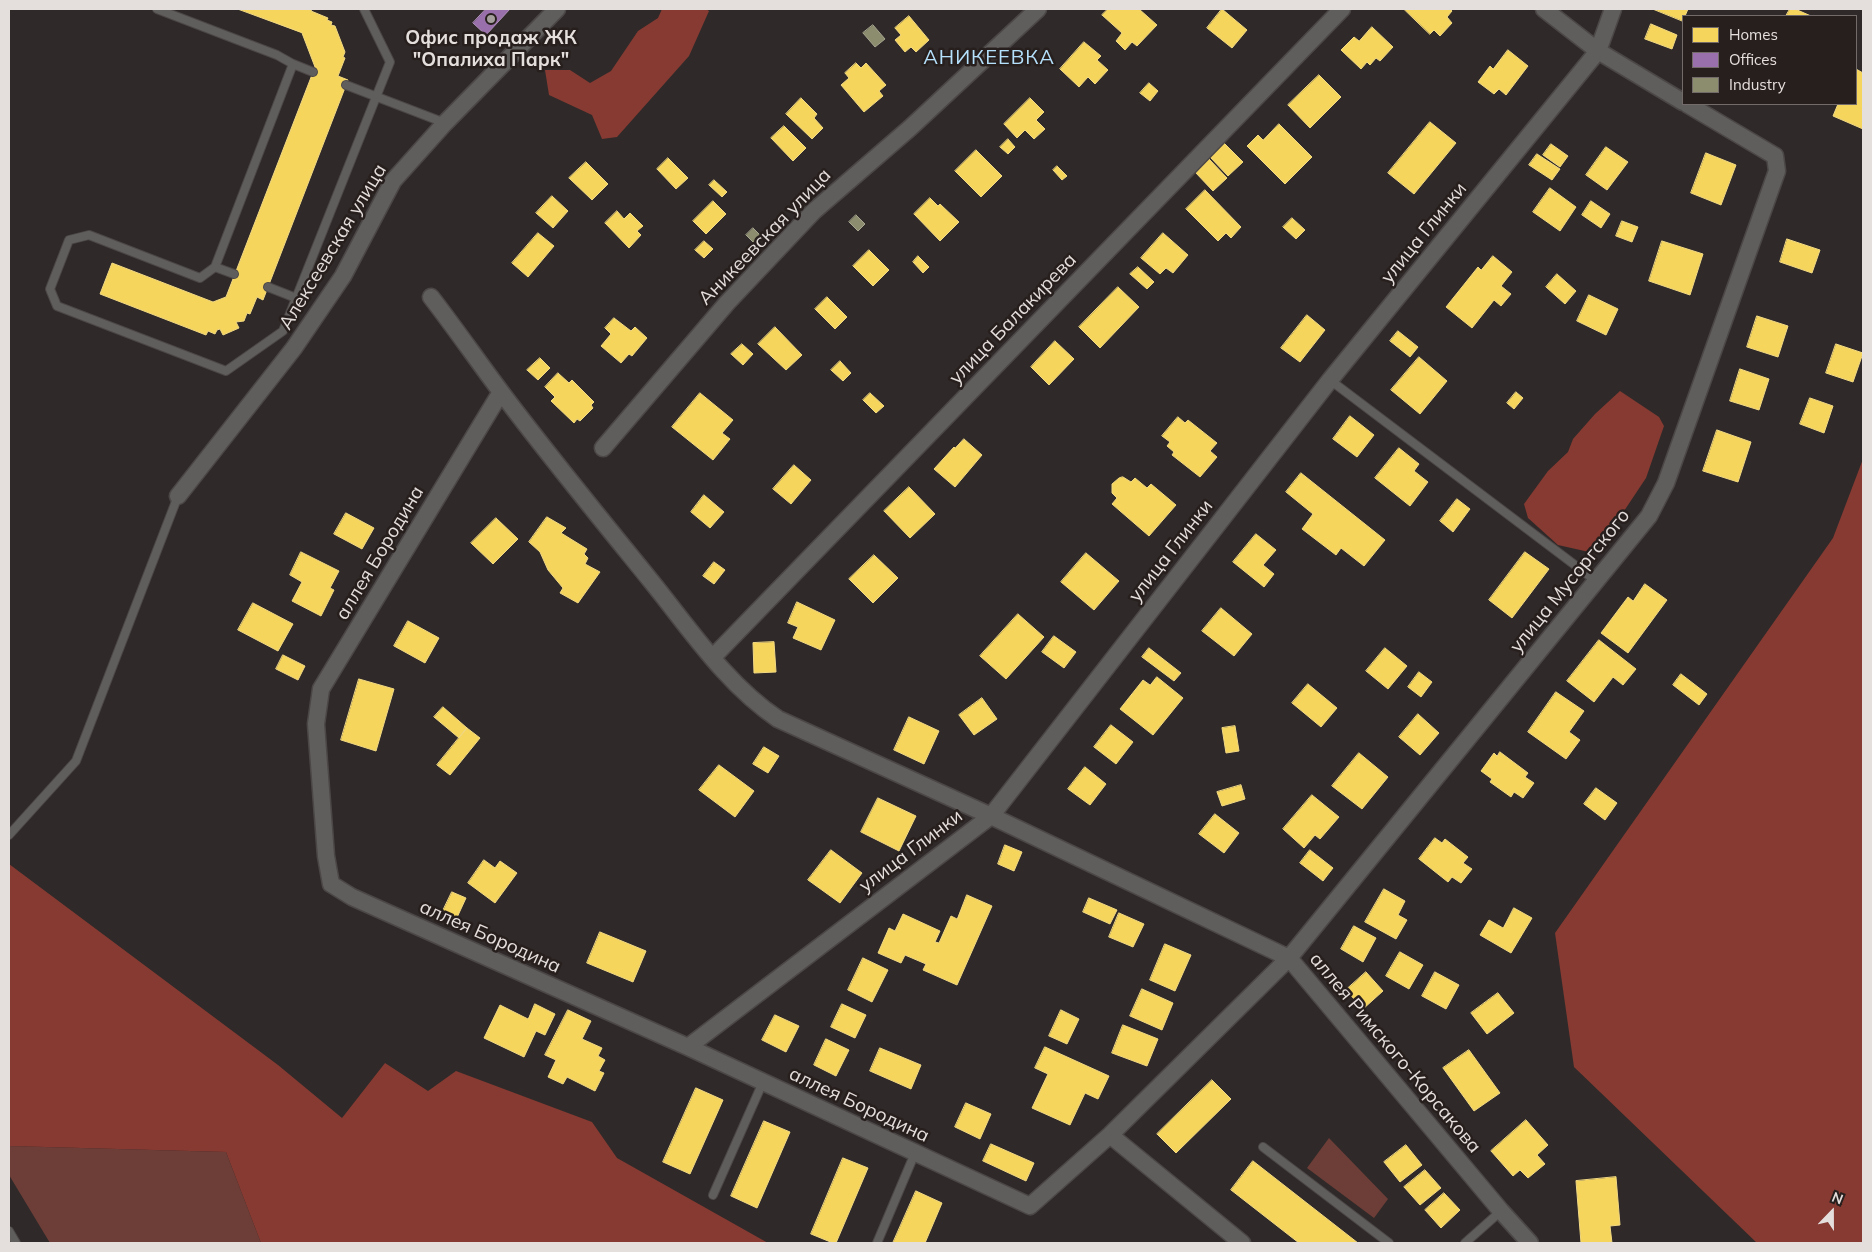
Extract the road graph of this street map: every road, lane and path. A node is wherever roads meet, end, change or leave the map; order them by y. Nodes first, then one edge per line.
1 (157, 9) edge
2 (364, 9) edge
3 (557, 9) edge
4 (1038, 9) edge
5 (1342, 9) edge
6 (1544, 9) edge
7 (1613, 9) edge
8 (1598, 51) junction
9 (293, 64) junction
10 (313, 72) dead end
11 (346, 85) dead end
12 (376, 97) junction
13 (1682, 101) edge
14 (1689, 105) edge
15 (445, 123) junction
16 (214, 267) junction
17 (234, 274) dead end
18 (268, 287) dead end
19 (431, 297) dead end
20 (296, 298) junction
21 (1330, 380) junction
22 (501, 392) junction
23 (603, 448) dead end
24 (178, 496) joint
25 (1596, 581) junction
26 (712, 657) junction
27 (991, 816) junction
28 (9, 835) edge
29 (1290, 958) junction
30 (688, 1047) junction
31 (763, 1082) junction
32 (1110, 1135) junction
33 (1263, 1147) dead end
34 (915, 1153) junction
35 (713, 1195) dead end
36 (1501, 1212) junction
37 (9, 1231) edge
38 (16, 1243) edge
39 (877, 1243) edge
40 (1242, 1243) edge
41 (1389, 1243) edge
42 (1465, 1243) edge
43 (1530, 1243) edge

1 - 9 lane
2 - 12 lane
3 - 15 street, Алексеевская улица
4 - 23 street, Аникеевская улица
5 - 26 street, улица Балакирева
6 - 8 street
7 - 8 street, улица Глинки
8 - 13 street
8 - 21 street, улица Глинки
9 - 10 lane
9 - 16 lane
11 - 12 lane
12 - 15 lane
12 - 20 lane
14 - 25 street, улица Мусоргского
15 - 24 street, Алексеевская улица
16 - 17 lane
16 - 20 lane
18 - 20 lane
19 - 22 street
21 - 25 lane
21 - 27 street, улица Глинки
22 - 26 street
22 - 30 street, аллея Бородина
24 - 28 lane
25 - 29 street, улица Мусоргского
26 - 27 street
27 - 29 street
27 - 30 street, улица Глинки
29 - 32 street, аллея Римского-Корсакова
29 - 36 street, аллея Римского-Корсакова
30 - 31 street, аллея Бородина
31 - 34 street, аллея Бородина
31 - 35 lane
32 - 34 street, аллея Бородина
32 - 40 street
33 - 41 lane
34 - 39 lane
36 - 42 lane
36 - 43 street, аллея Римского-Корсакова
37 - 38 lane

